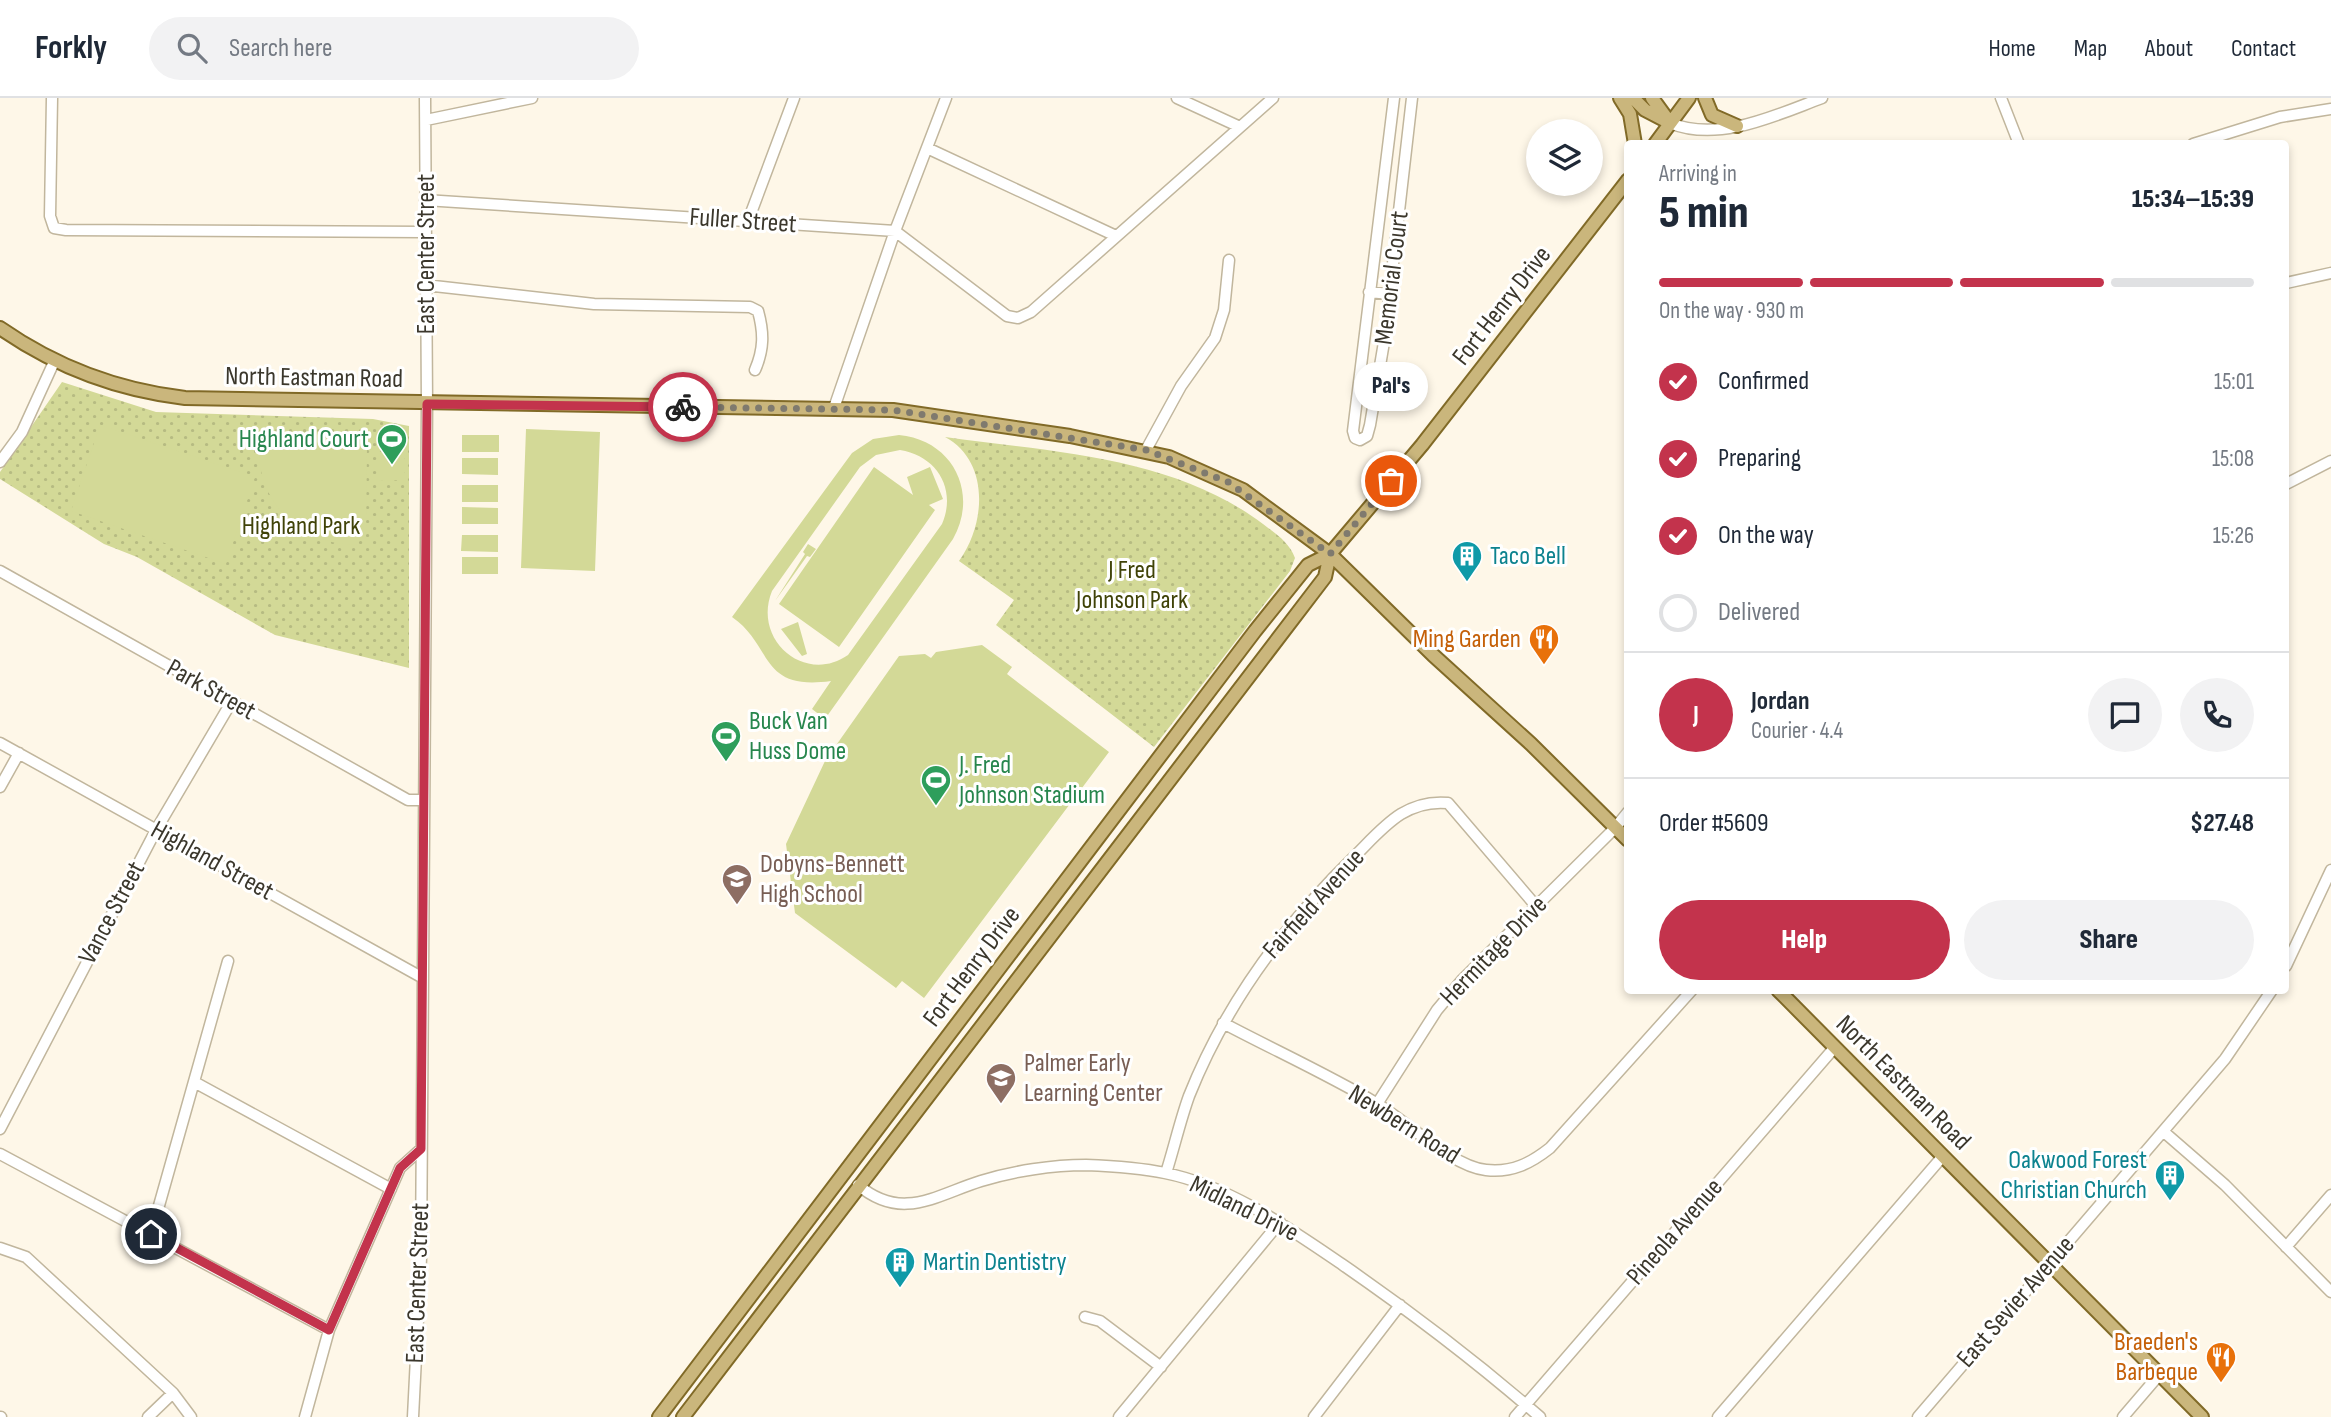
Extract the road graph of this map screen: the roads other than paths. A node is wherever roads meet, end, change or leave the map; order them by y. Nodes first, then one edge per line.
1 (52, 98) edge
2 (425, 98) edge
3 (532, 98) edge
4 (794, 98) edge
5 (946, 98) edge
6 (1177, 98) edge
7 (1273, 98) edge
8 (1394, 98) edge
9 (1412, 98) edge
10 (1620, 98) edge
11 (1633, 98) edge
12 (1652, 98) edge
13 (1689, 98) edge
14 (1705, 98) edge
15 (1822, 98) edge
16 (2001, 98) edge
17 (2331, 109) edge
18 (426, 120) junction
19 (1670, 123) junction
20 (1737, 126) junction
21 (1240, 127) junction
22 (1634, 140) edge
23 (1658, 140) edge
24 (2017, 140) edge
25 (2206, 140) edge
26 (926, 148) junction
27 (1624, 185) edge
28 (425, 200) junction
29 (748, 221) junction
30 (895, 231) junction
31 (424, 232) junction
32 (1116, 236) junction
33 (1229, 260) dead end
34 (2331, 273) edge
35 (2289, 282) edge
36 (425, 285) junction
37 (1369, 292) junction
38 (1390, 294) junction
39 (0, 328) edge
40 (54, 362) junction
41 (755, 370) dead end
42 (427, 404) junction
43 (834, 408) junction
44 (1146, 450) junction
45 (2331, 461) edge
46 (0, 462) edge
47 (2289, 482) edge
48 (1330, 554) junction
49 (0, 571) edge
50 (232, 701) junction
51 (0, 743) edge
52 (19, 753) junction
53 (0, 787) edge
54 (424, 800) junction
55 (1624, 817) edge
56 (1615, 828) junction
57 (156, 830) junction
58 (1624, 836) edge
59 (2329, 877) edge
60 (1536, 906) junction
61 (2289, 960) edge
62 (228, 961) dead end
63 (423, 978) junction
64 (1688, 994) edge
65 (1782, 994) edge
66 (2269, 994) edge
67 (1223, 1023) junction
68 (1835, 1047) junction
69 (196, 1083) junction
70 (1377, 1104) junction
71 (0, 1129) edge
72 (2164, 1132) junction
73 (421, 1149) junction
74 (0, 1154) edge
75 (1943, 1156) junction
76 (1166, 1173) junction
77 (858, 1185) junction
78 (391, 1189) junction
79 (2331, 1195) edge
80 (1280, 1222) junction
81 (151, 1234) junction
82 (2286, 1247) junction
83 (0, 1248) edge
84 (2049, 1264) junction
85 (2331, 1292) edge
86 (1400, 1305) junction
87 (1085, 1317) dead end
88 (329, 1330) junction
89 (1161, 1367) junction
90 (2159, 1375) junction
91 (173, 1393) junction
92 (1525, 1404) junction
93 (148, 1417) edge
94 (191, 1417) edge
95 (305, 1417) edge
96 (413, 1417) edge
97 (659, 1417) edge
98 (683, 1417) edge
99 (1119, 1417) edge
100 (1314, 1417) edge
101 (1515, 1417) edge
102 (1540, 1417) edge
103 (1718, 1417) edge
104 (1917, 1417) edge
105 (2123, 1417) edge
106 (2202, 1417) edge

1 - 31 street
2 - 18 street, East Center Street
3 - 18 street
4 - 29 street
5 - 26 street
6 - 21 street
7 - 21 street
8 - 37 street, Memorial Court
9 - 38 street, Memorial Court
10 - 22 main road
11 - 19 main road
12 - 19 main road
13 - 19 main road
14 - 20 main road
15 - 20 street
16 - 24 street
17 - 25 street
18 - 28 street, East Center Street
19 - 20 street
19 - 23 main road
21 - 32 street
26 - 30 street
26 - 32 street
27 - 48 main road, Fort Henry Drive
28 - 29 street, Fuller Street
28 - 31 street, East Center Street
29 - 30 street, Fuller Street
30 - 32 street
30 - 43 street
31 - 36 street, East Center Street
33 - 44 street
34 - 35 street
36 - 41 street
36 - 42 street, East Center Street
37 - 38 street
37 - 38 street, Memorial Court
39 - 40 main road, North Eastman Road
40 - 42 main road, North Eastman Road
40 - 46 street
42 - 43 main road, North Eastman Road
42 - 54 street, East Center Street
43 - 44 main road, North Eastman Road
44 - 48 main road, North Eastman Road
45 - 47 street
48 - 56 main road, North Eastman Road
48 - 77 main road, Fort Henry Drive
48 - 97 main road, Fort Henry Drive
49 - 50 street, Park Street
50 - 54 street, Park Street
50 - 57 street, Vance Street
51 - 52 street, Highland Street
52 - 53 street
52 - 57 street, Highland Street
54 - 63 street, East Center Street
55 - 56 street, Hermitage Drive
56 - 58 main road, North Eastman Road
56 - 60 street, Hermitage Drive
57 - 63 street, Highland Street
57 - 71 street, Vance Street
59 - 61 street
60 - 67 street, Fairfield Avenue
60 - 70 street, Hermitage Drive
62 - 69 street
63 - 73 street, East Center Street
64 - 70 street, Newbern Road
65 - 68 main road, North Eastman Road
66 - 72 street, East Sevier Avenue
67 - 70 street, Newbern Road
67 - 76 street, Fairfield Avenue
68 - 75 main road, North Eastman Road
68 - 92 street, Pineola Avenue
69 - 78 street
69 - 81 street
72 - 82 street
72 - 84 street, East Sevier Avenue
73 - 78 street
73 - 96 street, East Center Street
74 - 81 street
75 - 84 main road, North Eastman Road
75 - 103 street
76 - 77 street, Midland Drive
76 - 80 street, Midland Drive
77 - 98 main road, Fort Henry Drive
78 - 88 street
79 - 82 street
80 - 86 street, Midland Drive
80 - 89 street
81 - 88 street
82 - 85 street
83 - 91 street
84 - 90 main road, North Eastman Road
84 - 104 street, East Sevier Avenue
86 - 92 street, Midland Drive
86 - 100 street
87 - 89 street
88 - 95 street
89 - 99 street
90 - 105 street
90 - 106 main road, North Eastman Road
91 - 93 street
91 - 94 street
92 - 101 street, Pineola Avenue
92 - 102 street, Midland Drive

